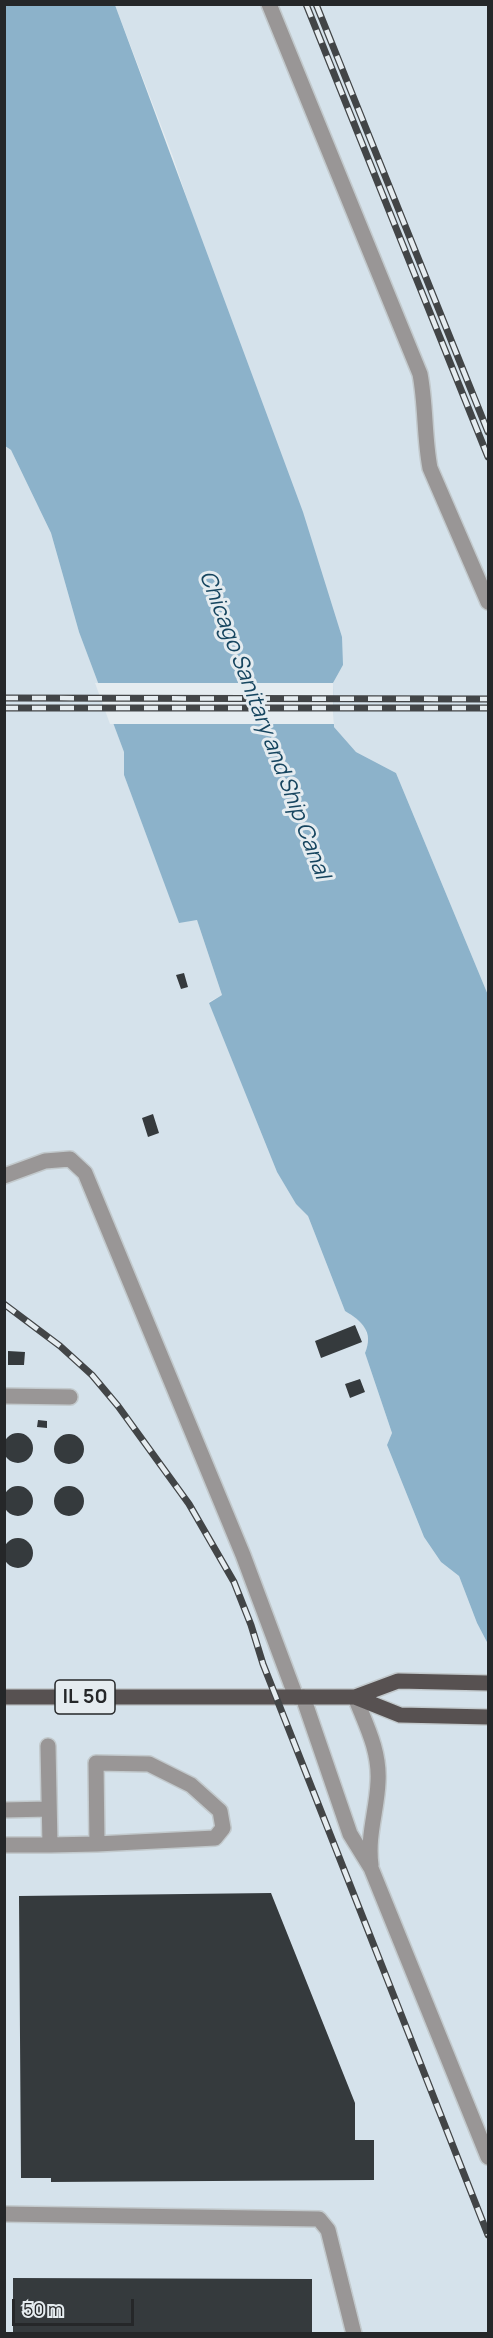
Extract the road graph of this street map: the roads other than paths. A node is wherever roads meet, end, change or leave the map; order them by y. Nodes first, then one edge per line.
1 (269, 4) edge
2 (489, 602) edge
3 (4, 1176) edge
4 (4, 1396) edge
5 (70, 1397) dead end
6 (489, 1683) edge
7 (4, 1697) edge
8 (299, 1697) junction
9 (355, 1697) junction
10 (489, 1717) edge
11 (48, 1746) dead end
12 (4, 1809) edge
13 (50, 1809) junction
14 (97, 1844) junction
15 (4, 1845) edge
16 (50, 1845) junction
17 (371, 1868) junction
18 (489, 2157) edge
19 (4, 2214) edge
20 (354, 2334) edge

1 - 2 lane
3 - 8 lane
4 - 5 lane
6 - 9 main road, IL 50
7 - 8 main road, IL 50
8 - 9 main road, IL 50
8 - 17 lane
9 - 10 main road, IL 50
9 - 17 lane
11 - 13 lane
12 - 13 lane
13 - 16 lane
14 - 14 lane
14 - 16 lane
15 - 16 lane
17 - 18 lane
19 - 20 lane

